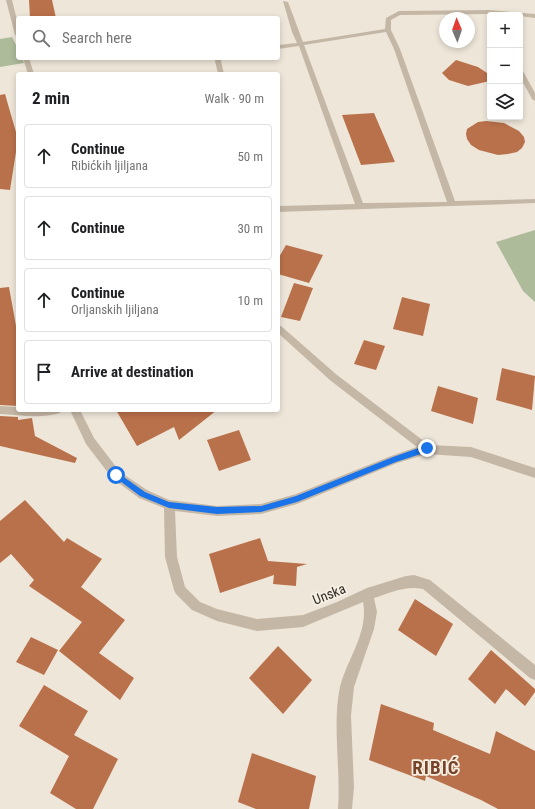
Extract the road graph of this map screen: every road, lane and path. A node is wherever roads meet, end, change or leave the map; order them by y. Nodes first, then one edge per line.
1 (9, 0) edge
2 (285, 2) dead end
3 (487, 14) edge
4 (523, 15) edge
5 (535, 16) edge
6 (16, 27) edge
7 (388, 30) junction
8 (301, 44) junction
9 (280, 47) edge
10 (27, 60) edge
11 (218, 60) edge
12 (30, 72) edge
13 (221, 72) edge
14 (523, 77) edge
15 (535, 99) edge
16 (535, 201) edge
17 (452, 204) junction
18 (360, 206) junction
19 (280, 209) edge
20 (280, 330) edge
21 (0, 410) edge
22 (16, 411) edge
23 (76, 412) edge
24 (427, 448) junction
25 (535, 473) edge
26 (169, 505) junction
27 (367, 594) junction
28 (535, 673) edge
29 (346, 809) edge

1 - 6 street
2 - 8 street
3 - 7 street
4 - 5 street
7 - 8 street
7 - 17 street
8 - 9 street
8 - 18 street
10 - 12 street
11 - 13 street
14 - 15 street
16 - 17 street
17 - 18 street
18 - 19 street
20 - 24 street
21 - 22 street
23 - 26 street
24 - 25 street
24 - 26 street
26 - 27 street, Unska
27 - 28 street, Unska
27 - 29 street

